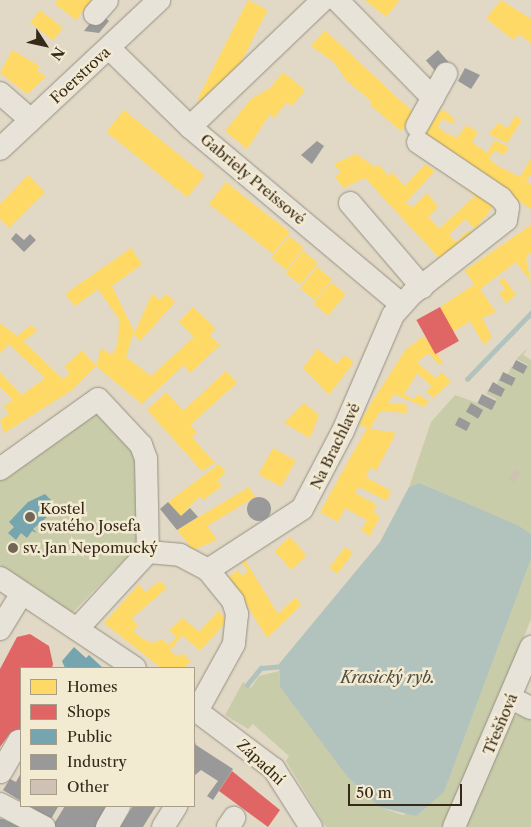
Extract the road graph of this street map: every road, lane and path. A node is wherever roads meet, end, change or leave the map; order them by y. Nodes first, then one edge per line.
1 (159, 0) edge
2 (323, 0) edge
3 (337, 0) edge
4 (110, 48) junction
5 (446, 74) dead end
6 (0, 93) edge
7 (433, 98) junction
8 (31, 120) junction
9 (190, 127) junction
10 (0, 149) edge
11 (350, 203) dead end
12 (422, 287) junction
13 (401, 304) junction
14 (0, 469) edge
15 (148, 552) junction
16 (208, 570) junction
17 (0, 578) edge
18 (22, 593) junction
19 (0, 629) edge
20 (77, 629) junction
21 (531, 647) edge
22 (134, 667) edge
23 (511, 698) junction
24 (531, 708) edge
25 (195, 710) edge
26 (0, 804) edge
27 (118, 807) edge
28 (44, 827) edge
29 (107, 827) edge
30 (311, 827) edge
31 (454, 827) edge

1 - 4 street, Foerstrova
2 - 9 street
3 - 7 street
4 - 8 street, Foerstrova
4 - 9 street, Gabriely Preissové
5 - 7 street
6 - 8 street
7 - 12 street, Na Brachlavě
8 - 10 street, Foerstrova
9 - 13 street, Gabriely Preissové
11 - 12 street
12 - 13 street, Na Brachlavě
13 - 16 street, Na Brachlavě
14 - 15 street
15 - 16 street, Západní
15 - 20 street
16 - 25 street, Západní
17 - 18 street
18 - 19 street
18 - 20 street
20 - 22 street
21 - 23 street, Třešňová
23 - 24 street
23 - 31 street, Třešňová
25 - 30 street, Západní
26 - 28 street
27 - 29 street

